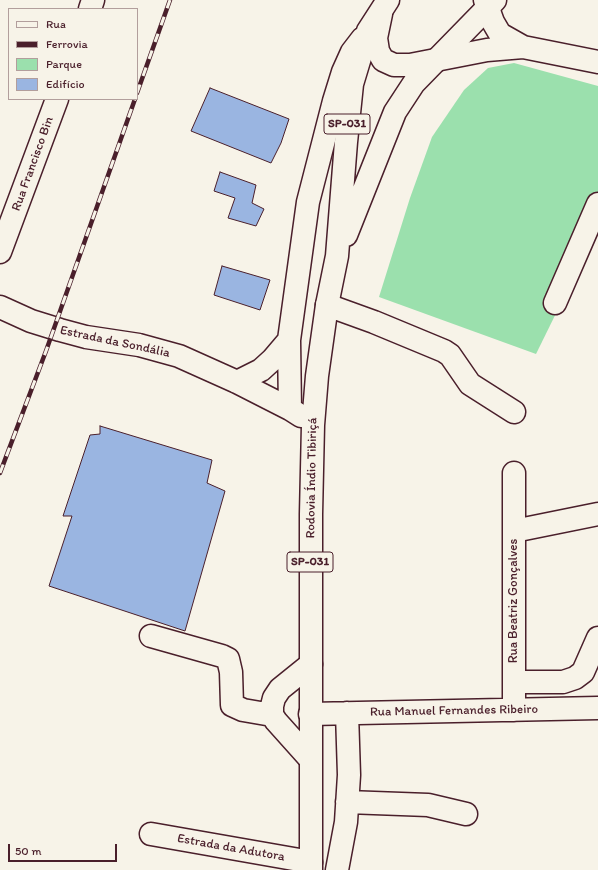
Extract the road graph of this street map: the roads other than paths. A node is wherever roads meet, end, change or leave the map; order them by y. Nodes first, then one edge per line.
1 (489, 2) edge
2 (386, 3) edge
3 (368, 32) junction
4 (523, 47) junction
5 (434, 61) junction
6 (598, 62) edge
7 (57, 100) edge
8 (598, 204) edge
9 (0, 252) edge
10 (337, 256) junction
11 (555, 303) dead end
12 (327, 305) junction
13 (0, 307) edge
14 (289, 340) junction
15 (237, 382) junction
16 (290, 409) junction
17 (514, 412) dead end
18 (313, 425) junction
19 (514, 473) dead end
20 (598, 514) edge
21 (514, 531) junction
22 (151, 636) dead end
23 (598, 638) edge
24 (311, 664) junction
25 (514, 682) junction
26 (598, 708) edge
27 (514, 710) junction
28 (347, 713) junction
29 (310, 714) junction
30 (272, 715) junction
31 (310, 759) junction
32 (347, 802) junction
33 (466, 814) dead end
34 (151, 834) dead end
35 (311, 866) edge
36 (337, 870) edge

1 - 4 main road
1 - 5 main road, Rodovia Índio Tibiriçá / SP-031
2 - 3 main road, Rodovia Índio Tibiriçá / SP-031
2 - 5 main road
3 - 10 main road, Rodovia Índio Tibiriçá / SP-031
3 - 14 main road, Rodovia Índio Tibiriçá
4 - 5 main road
4 - 6 main road
5 - 10 main road, Rodovia Índio Tibiriçá / SP-031
7 - 9 main road, Rua Francisco Bin
8 - 11 main road
10 - 12 main road, Rodovia Índio Tibiriçá / SP-031
12 - 17 main road
12 - 18 main road, Rodovia Índio Tibiriçá / SP-031
13 - 15 main road, Estrada da Sondália
14 - 15 main road
14 - 16 main road, Rodovia Índio Tibiriçá
15 - 16 main road, Estrada da Sondália
16 - 18 main road, Estrada da Sondália
18 - 24 main road, Rodovia Índio Tibiriçá / SP-031
19 - 21 main road
20 - 21 main road, Rua Beatriz Gonçalves
21 - 25 main road, Rua Beatriz Gonçalves
22 - 30 main road
23 - 25 main road
24 - 29 main road, Rodovia Índio Tibiriçá / SP-031
24 - 30 main road
25 - 27 main road, Rua Beatriz Gonçalves
26 - 27 main road, Rua Manuel Fernandes Ribeiro
27 - 28 main road, Rua Manuel Fernandes Ribeiro
28 - 29 main road, Rua Manuel Fernandes Ribeiro
28 - 32 main road
29 - 31 main road, Rodovia Índio Tibiriçá / SP-031
30 - 31 main road
31 - 35 main road, Rodovia Índio Tibiriçá / SP-031
32 - 33 main road
32 - 36 main road
34 - 35 main road, Estrada da Adutora

